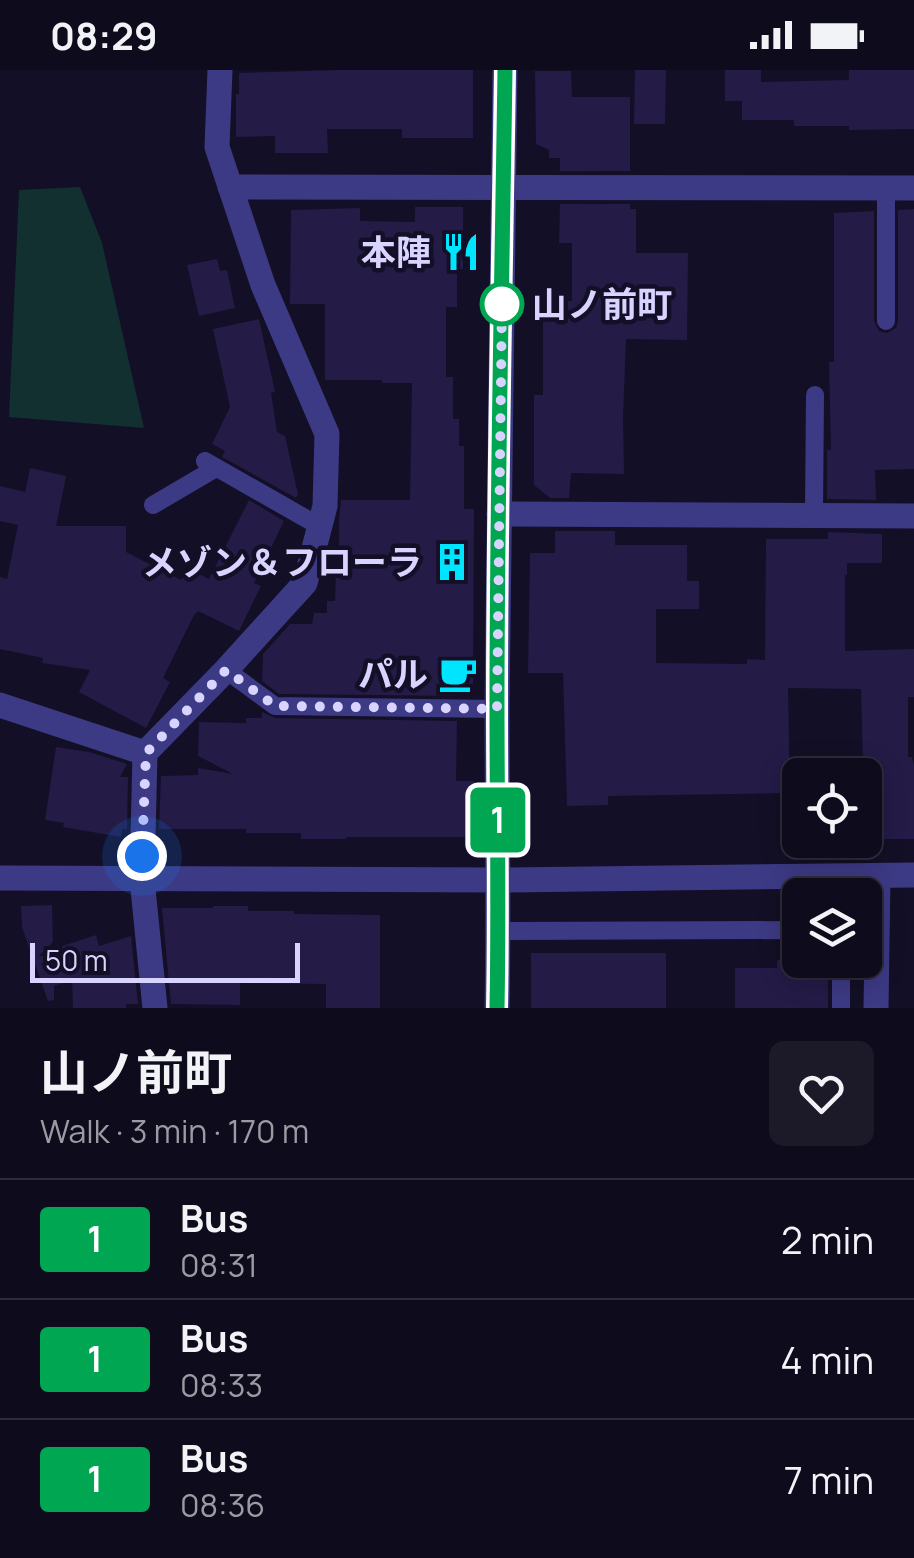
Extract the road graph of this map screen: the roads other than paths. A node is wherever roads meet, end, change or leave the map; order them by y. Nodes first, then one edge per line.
1 (220, 70) edge
2 (505, 70) edge
3 (230, 187) junction
4 (504, 187) junction
5 (886, 188) junction
6 (914, 188) edge
7 (886, 321) dead end
8 (815, 395) dead end
9 (153, 505) dead end
10 (498, 514) junction
11 (814, 515) junction
12 (914, 516) edge
13 (319, 526) junction
14 (226, 670) junction
15 (0, 706) edge
16 (497, 709) junction
17 (146, 753) junction
18 (914, 874) edge
19 (878, 876) junction
20 (0, 878) edge
21 (142, 879) junction
22 (500, 880) junction
23 (782, 930) edge
24 (498, 931) junction
25 (841, 978) edge
26 (155, 1008) edge
27 (497, 1008) edge
28 (841, 1008) edge
29 (876, 1008) edge

1 - 3 street
2 - 4 street
3 - 4 street
3 - 13 street
4 - 5 street
4 - 10 street
5 - 6 street
5 - 7 lane
8 - 11 lane
9 - 13 lane
10 - 11 street
10 - 16 street
11 - 12 street
13 - 14 street
14 - 16 lane
14 - 17 street
15 - 17 street
16 - 22 street
17 - 21 street
18 - 19 street
19 - 22 street
19 - 29 street
20 - 21 street
21 - 22 street
21 - 26 street
22 - 24 street
23 - 24 lane
24 - 27 street
25 - 28 lane

